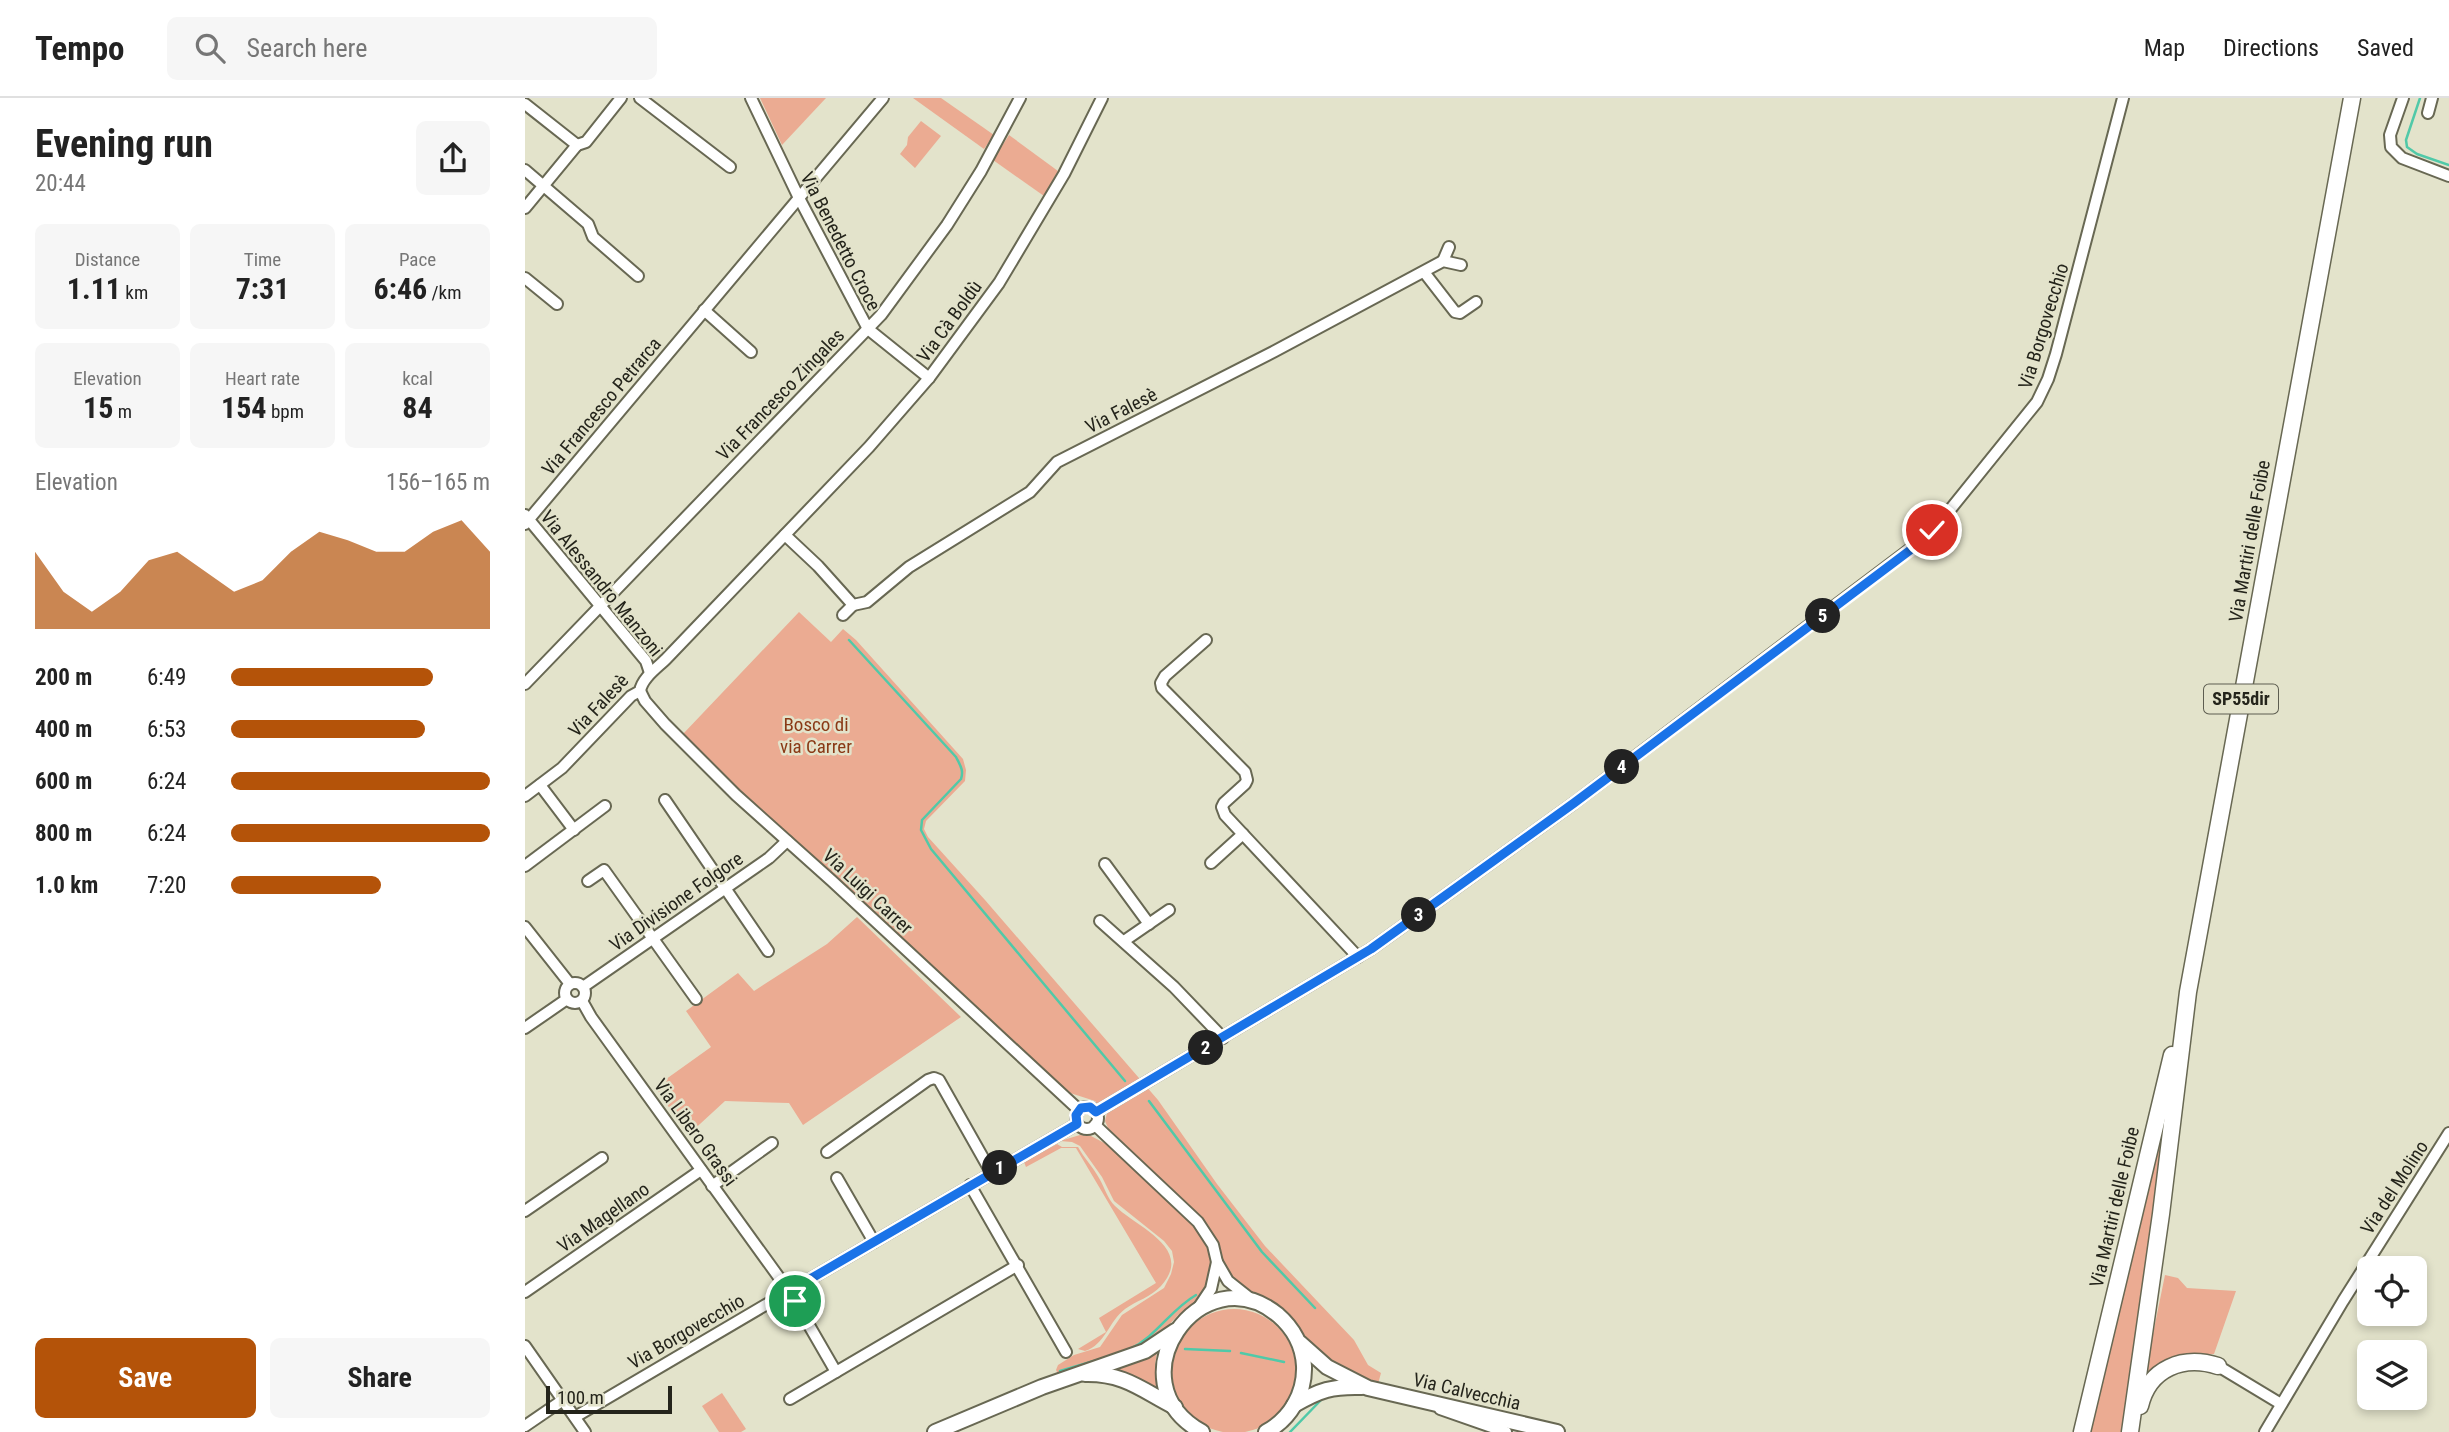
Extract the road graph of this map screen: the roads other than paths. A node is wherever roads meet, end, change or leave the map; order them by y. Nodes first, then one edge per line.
1 (621, 98) edge
2 (640, 98) edge
3 (751, 98) edge
4 (883, 98) edge
5 (1020, 98) edge
6 (1102, 98) edge
7 (2123, 98) edge
8 (2352, 98) edge
9 (2403, 98) edge
10 (2433, 98) edge
11 (525, 104) edge
12 (2428, 113) dead end
13 (577, 145) junction
14 (730, 167) dead end
15 (525, 170) edge
16 (2449, 176) edge
17 (544, 186) junction
18 (799, 198) junction
19 (525, 208) edge
20 (1449, 247) dead end
21 (1443, 261) junction
22 (1461, 265) dead end
23 (1424, 271) junction
24 (638, 276) dead end
25 (525, 278) edge
26 (1476, 302) dead end
27 (557, 304) dead end
28 (704, 310) junction
29 (867, 329) junction
30 (751, 352) dead end
31 (929, 378) junction
32 (526, 519) edge
33 (785, 535) junction
34 (853, 605) junction
35 (600, 606) junction
36 (843, 615) dead end
37 (1206, 640) dead end
38 (650, 673) junction
39 (525, 684) edge
40 (640, 691) junction
41 (540, 785) junction
42 (525, 796) edge
43 (665, 800) dead end
44 (605, 806) dead end
45 (574, 830) junction
46 (1243, 834) junction
47 (787, 841) junction
48 (1212, 863) dead end
49 (1105, 864) dead end
50 (525, 866) edge
51 (588, 881) dead end
52 (725, 888) junction
53 (1170, 910) dead end
54 (1100, 921) dead end
55 (1149, 924) junction
56 (525, 926) edge
57 (652, 937) junction
58 (535, 940) junction
59 (1124, 941) junction
60 (525, 947) edge
61 (768, 951) dead end
62 (1358, 957) junction
63 (570, 984) junction
64 (583, 987) junction
65 (2188, 992) junction
66 (567, 999) junction
67 (696, 999) dead end
68 (582, 1001) junction
69 (525, 1028) edge
70 (1223, 1038) junction
71 (1079, 1110) junction
72 (1096, 1112) junction
73 (1077, 1124) junction
74 (1095, 1125) junction
75 (2449, 1133) edge
76 (772, 1143) dead end
77 (827, 1152) dead end
78 (602, 1158) dead end
79 (701, 1170) junction
80 (992, 1172) junction
81 (837, 1178) dead end
82 (970, 1185) junction
83 (712, 1186) junction
84 (525, 1211) edge
85 (874, 1242) junction
86 (1217, 1262) junction
87 (1018, 1265) junction
88 (783, 1283) junction
89 (798, 1286) junction
90 (525, 1292) edge
91 (779, 1297) junction
92 (795, 1301) junction
93 (1258, 1304) junction
94 (1197, 1310) junction
95 (1176, 1330) junction
96 (1297, 1339) junction
97 (525, 1346) edge
98 (1066, 1352) dead end
99 (2218, 1366) joint
100 (836, 1372) junction
101 (1077, 1374) junction
102 (1368, 1388) junction
103 (790, 1399) dead end
104 (563, 1400) junction
105 (1432, 1403) junction
106 (2281, 1404) junction
107 (1294, 1405) junction
108 (1175, 1407) junction
109 (575, 1416) junction
110 (525, 1426) edge
111 (585, 1432) edge
112 (935, 1432) edge
113 (1202, 1432) edge
114 (1267, 1432) edge
115 (1506, 1432) edge
116 (1557, 1432) edge
117 (2083, 1432) edge
118 (2132, 1432) edge
119 (2265, 1432) edge

1 - 13 street
2 - 14 street
3 - 18 street, Via Benedetto Croce
4 - 18 street, Via Francesco Petrarca
5 - 29 street, Via Francesco Zingales
6 - 31 street, Via Cà Boldù
7 - 62 street, Via Borgovecchio
8 - 65 highway, Via Martiri delle Foibe / SP55dir
9 - 16 street
10 - 12 street
11 - 13 street
13 - 17 street
15 - 17 street
17 - 19 street
17 - 24 street
18 - 28 street, Via Francesco Petrarca
18 - 29 street, Via Benedetto Croce
20 - 21 street
21 - 22 street
21 - 23 street, Via Falesè
23 - 26 street
23 - 34 street, Via Falesè
25 - 27 street
28 - 30 street
28 - 32 street, Via Francesco Petrarca
29 - 31 street, Via Benedetto Croce
29 - 35 street, Via Francesco Zingales
31 - 33 street, Via Cà Boldù
32 - 35 street, Via Alessandro Manzoni
33 - 34 street
33 - 38 street, Via Falesè
34 - 36 street, Via Falesè
35 - 38 street, Via Alessandro Manzoni
35 - 39 street, Via Francesco Zingales
37 - 46 street
38 - 40 street, Via Falesè
40 - 41 street, Via Falesè
40 - 47 street, Via Luigi Carrer
41 - 42 street, Via Falesè
41 - 45 street
43 - 52 street
44 - 45 street
45 - 50 street
46 - 48 street
46 - 62 street
47 - 52 street, Via Divisione Folgore
47 - 71 street, Via Luigi Carrer
49 - 55 street
51 - 57 street
52 - 57 street, Via Divisione Folgore
52 - 61 street
53 - 55 street
54 - 59 street
55 - 59 street
56 - 58 street
57 - 64 street, Via Divisione Folgore
57 - 67 street
58 - 60 street
58 - 63 street
59 - 70 street
62 - 70 street, Via Borgovecchio
63 - 64 street
63 - 66 street
64 - 68 street
65 - 117 highway, Via Martiri delle Foibe / SP55dir
65 - 118 highway, Via Martiri delle Foibe / SP55dir
66 - 68 street
66 - 69 street
68 - 79 street, Via Libero Grassi
70 - 72 street, Via Borgovecchio
71 - 72 street
71 - 73 street
72 - 74 street
73 - 74 street
73 - 80 street
74 - 86 street
75 - 106 street, Via del Molino
76 - 83 street
77 - 80 street
78 - 84 street
79 - 83 street, Via Libero Grassi
79 - 90 street, Via Magellano
80 - 82 street
81 - 85 street
82 - 85 street
82 - 87 street
83 - 88 street, Via Libero Grassi
85 - 89 street
86 - 93 street
86 - 94 street
87 - 98 street
87 - 100 street
88 - 89 street
88 - 91 street
89 - 92 street
91 - 92 street
91 - 109 street, Via Borgovecchio
92 - 100 street
93 - 94 main road
93 - 96 main road, Via Calvecchia
94 - 95 main road
95 - 101 main road
95 - 108 main road
96 - 102 main road, Via Calvecchia
96 - 107 main road
97 - 104 street
99 - 106 street
99 - 118 highway
100 - 103 street
101 - 108 main road
101 - 112 main road
102 - 105 main road, Via Calvecchia
102 - 107 main road, Via Calvecchia
104 - 109 street
104 - 110 street
105 - 115 street
105 - 116 main road, Via Calvecchia
106 - 119 street, Via del Molino
107 - 114 main road
108 - 113 main road
109 - 111 street

